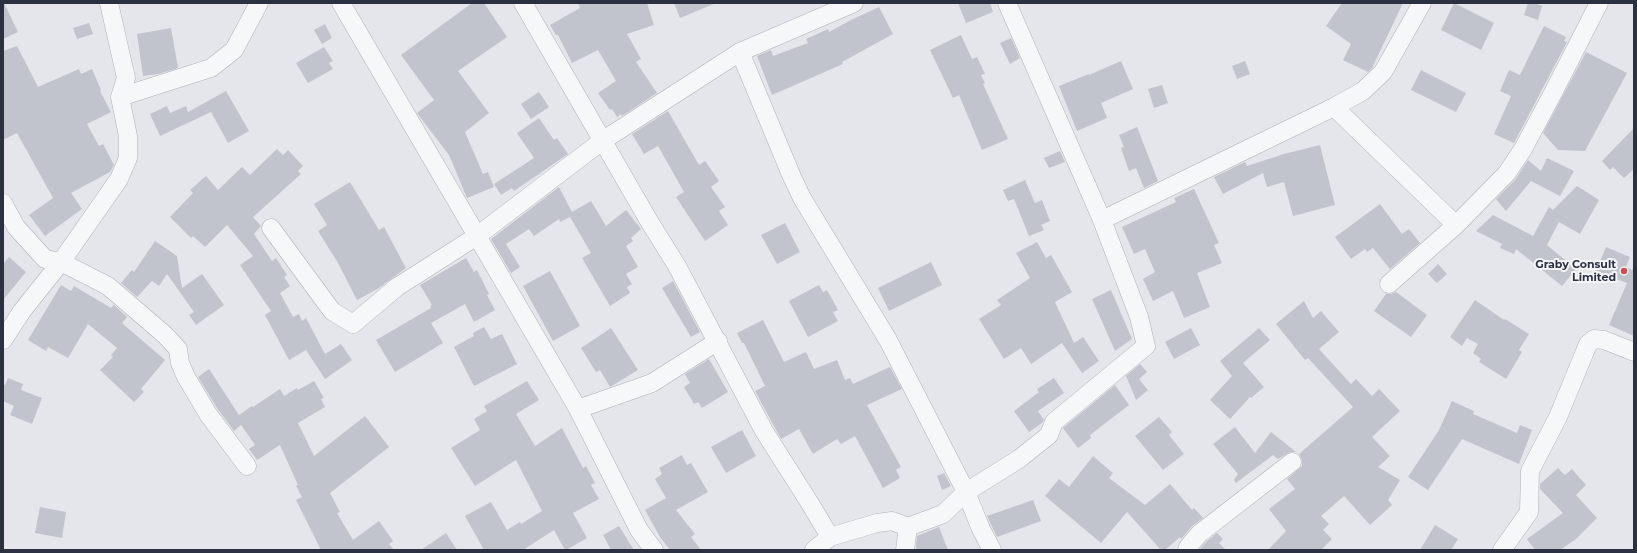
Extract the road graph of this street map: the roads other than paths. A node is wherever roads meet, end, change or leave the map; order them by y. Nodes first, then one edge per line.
1 (109, 3) edge
2 (259, 3) edge
3 (341, 3) edge
4 (524, 3) edge
5 (854, 3) edge
6 (1006, 3) edge
7 (1422, 3) edge
8 (1599, 3) edge
9 (740, 52) junction
10 (120, 97) junction
11 (1334, 107) junction
12 (602, 141) junction
13 (3, 203) edge
14 (1102, 220) junction
15 (1456, 226) junction
16 (271, 228) dead end
17 (478, 236) junction
18 (60, 262) junction
19 (1389, 284) dead end
20 (3, 340) edge
21 (718, 342) junction
22 (1634, 352) edge
23 (578, 410) junction
24 (1292, 462) dead end
25 (247, 466) dead end
26 (966, 492) junction
27 (908, 527) junction
28 (830, 538) junction
29 (654, 550) edge
30 (814, 550) edge
31 (905, 550) edge
32 (992, 550) edge
33 (1187, 550) edge
34 (1502, 550) edge

1 - 10 street
2 - 10 street
3 - 17 street
4 - 12 street
5 - 9 street
6 - 14 street
7 - 11 street
8 - 15 street
9 - 12 street
9 - 26 street
10 - 18 street
11 - 14 street
11 - 15 street
12 - 17 street
12 - 21 street
13 - 18 street
14 - 26 street
15 - 19 street
16 - 17 street
17 - 23 street
18 - 20 street
18 - 25 street
21 - 23 street
21 - 28 street
22 - 34 street
23 - 29 street
24 - 33 street
26 - 27 street
26 - 32 street
27 - 28 street
27 - 31 street
28 - 30 street

